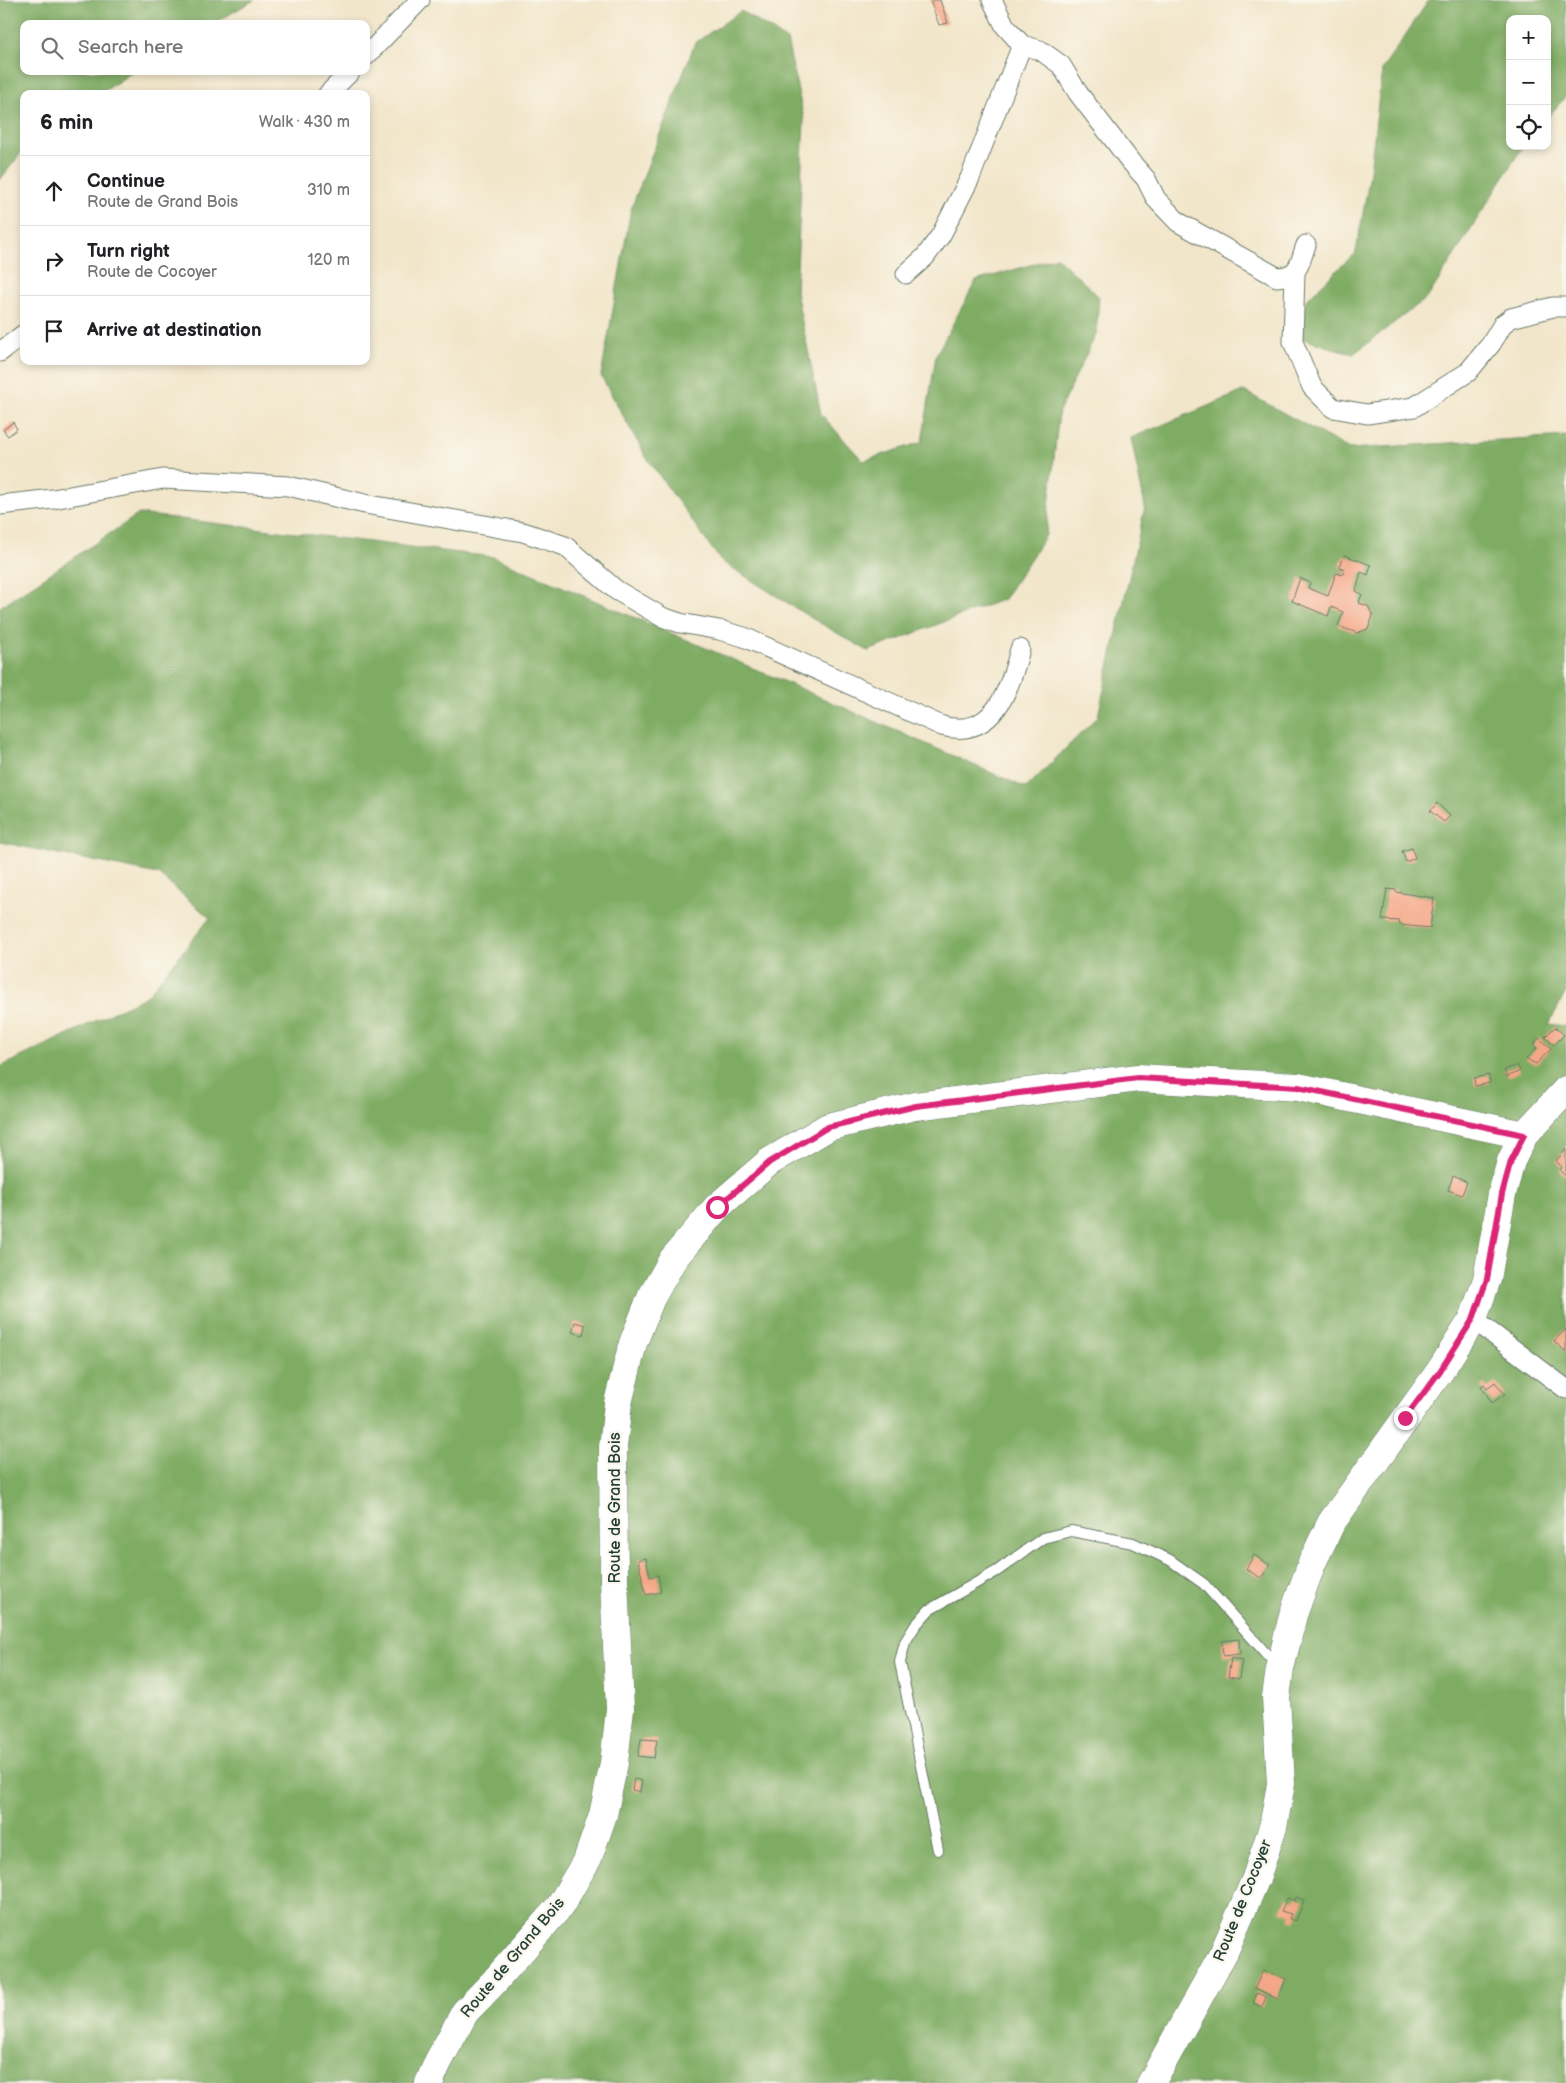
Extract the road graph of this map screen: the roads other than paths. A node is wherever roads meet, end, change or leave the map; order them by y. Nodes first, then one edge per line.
1 (420, 0) edge
2 (992, 0) edge
3 (1022, 45) junction
4 (370, 52) edge
5 (347, 75) edge
6 (332, 90) edge
7 (1306, 245) dead end
8 (1295, 272) junction
9 (906, 274) dead end
10 (1566, 307) edge
11 (20, 337) edge
12 (0, 352) edge
13 (0, 505) edge
14 (1020, 649) dead end
15 (1566, 1090) edge
16 (1524, 1135) junction
17 (1473, 1319) junction
18 (1566, 1390) edge
19 (1280, 1669) junction
20 (938, 1850) dead end
21 (429, 2083) edge
22 (1151, 2083) edge

1 - 4 street
2 - 3 street
3 - 8 street
3 - 9 street
5 - 6 street
7 - 8 street
8 - 10 street
11 - 12 street
13 - 14 street
15 - 16 main road, Route de Cocoyer
16 - 17 main road, Route de Cocoyer
16 - 21 main road, Route de Grand Bois
17 - 18 street
17 - 19 main road, Route de Cocoyer
19 - 20 lane
19 - 22 main road, Route de Cocoyer

